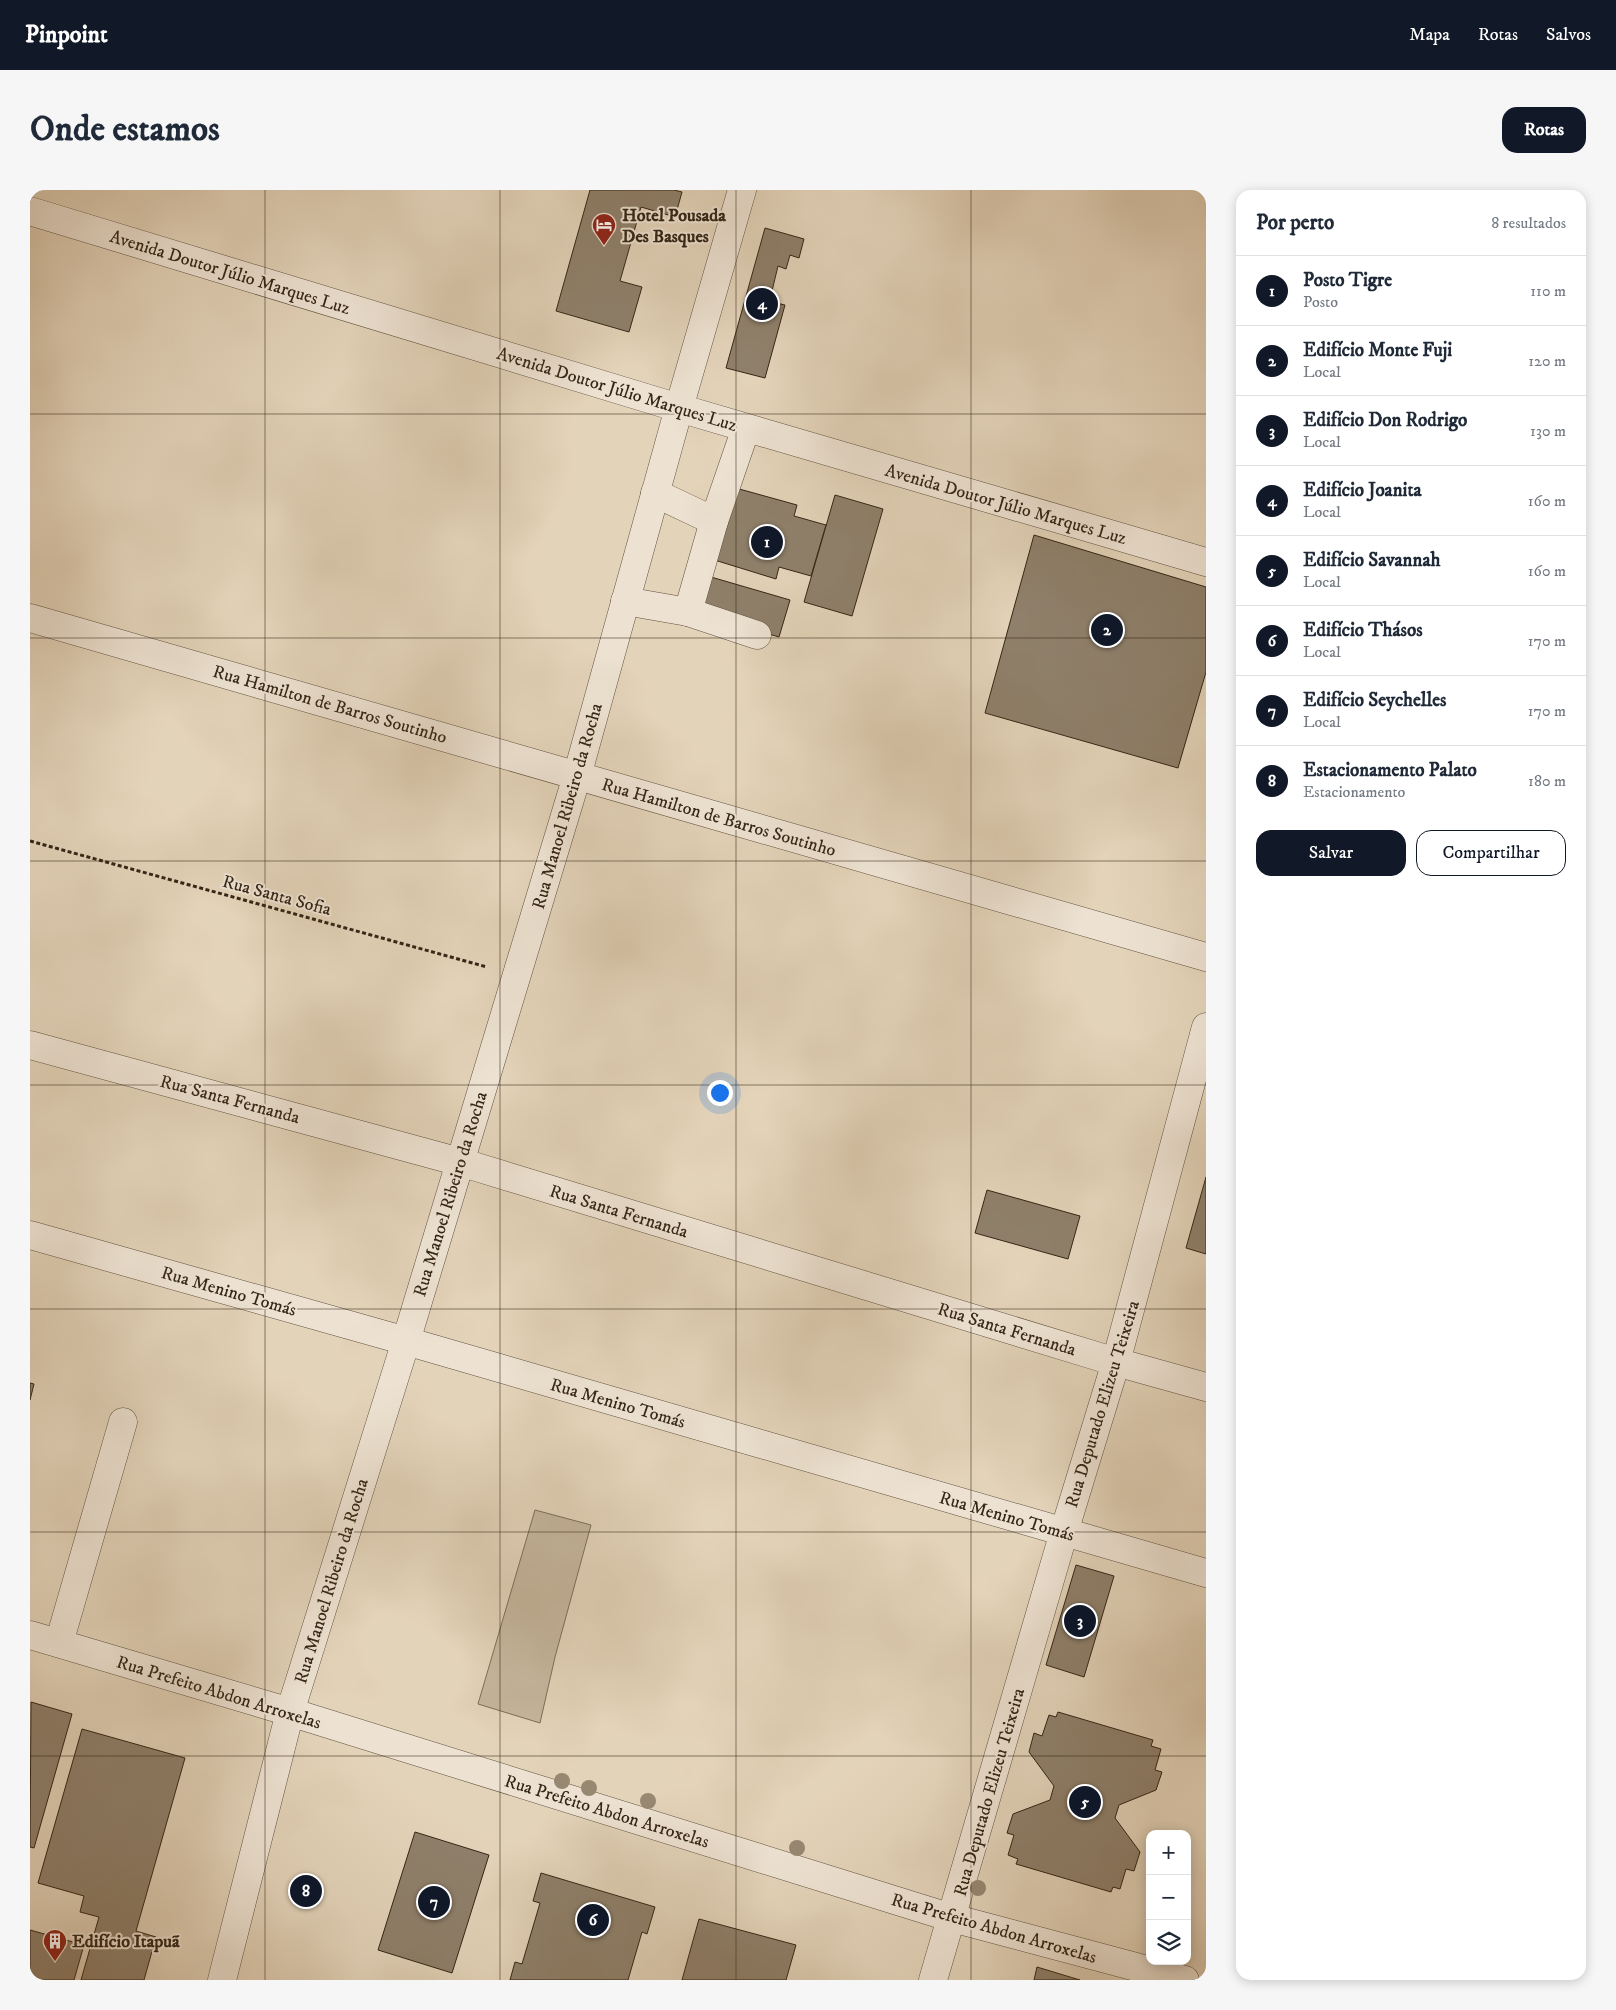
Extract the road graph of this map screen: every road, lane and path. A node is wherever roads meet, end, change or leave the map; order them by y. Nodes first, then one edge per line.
1 (742, 190) edge
2 (30, 212) edge
3 (678, 408) junction
4 (746, 428) junction
5 (655, 493) junction
6 (714, 521) junction
7 (1206, 562) edge
8 (625, 602) junction
9 (688, 612) junction
10 (30, 618) edge
11 (758, 635) dead end
12 (577, 776) junction
13 (30, 841) edge
14 (1206, 957) edge
15 (517, 975) junction
16 (1206, 1027) edge
17 (30, 1045) edge
18 (460, 1162) junction
19 (30, 1235) edge
20 (406, 1341) junction
21 (1116, 1362) junction
22 (1206, 1387) edge
23 (123, 1422) dead end
24 (1064, 1532) junction
25 (1206, 1572) edge
26 (30, 1635) edge
27 (59, 1643) junction
28 (290, 1712) junction
29 (952, 1918) junction
30 (222, 1980) edge
31 (933, 1980) edge
32 (1185, 1980) edge

1 - 3 street, Rua Manoel Ribeiro da Rocha
2 - 3 street, Avenida Doutor Júlio Marques Luz
3 - 4 street, Avenida Doutor Júlio Marques Luz
3 - 5 street, Rua Manoel Ribeiro da Rocha
4 - 6 street
4 - 7 street, Avenida Doutor Júlio Marques Luz
5 - 6 street
5 - 8 street, Rua Manoel Ribeiro da Rocha
6 - 9 street
8 - 9 street
8 - 12 street, Rua Manoel Ribeiro da Rocha
9 - 11 street
10 - 12 street, Rua Hamilton de Barros Soutinho
12 - 14 street, Rua Hamilton de Barros Soutinho
12 - 15 street, Rua Manoel Ribeiro da Rocha
13 - 15 path, Rua Santa Sofia
15 - 18 street, Rua Manoel Ribeiro da Rocha
16 - 21 street, Rua Deputado Elizeu Teixeira
17 - 18 street, Rua Santa Fernanda
18 - 20 street, Rua Manoel Ribeiro da Rocha
18 - 21 street, Rua Santa Fernanda
19 - 20 street, Rua Menino Tomás
20 - 24 street, Rua Menino Tomás
20 - 28 street, Rua Manoel Ribeiro da Rocha
21 - 22 street, Rua Santa Fernanda
21 - 24 street, Rua Deputado Elizeu Teixeira
23 - 27 street
24 - 25 street, Rua Menino Tomás
24 - 29 street, Rua Deputado Elizeu Teixeira
26 - 27 street, Rua Prefeito Abdon Arroxelas
27 - 28 street, Rua Prefeito Abdon Arroxelas
28 - 29 street, Rua Prefeito Abdon Arroxelas
28 - 30 street, Rua Manoel Ribeiro da Rocha
29 - 31 street, Rua Deputado Elizeu Teixeira
29 - 32 street, Rua Prefeito Abdon Arroxelas

